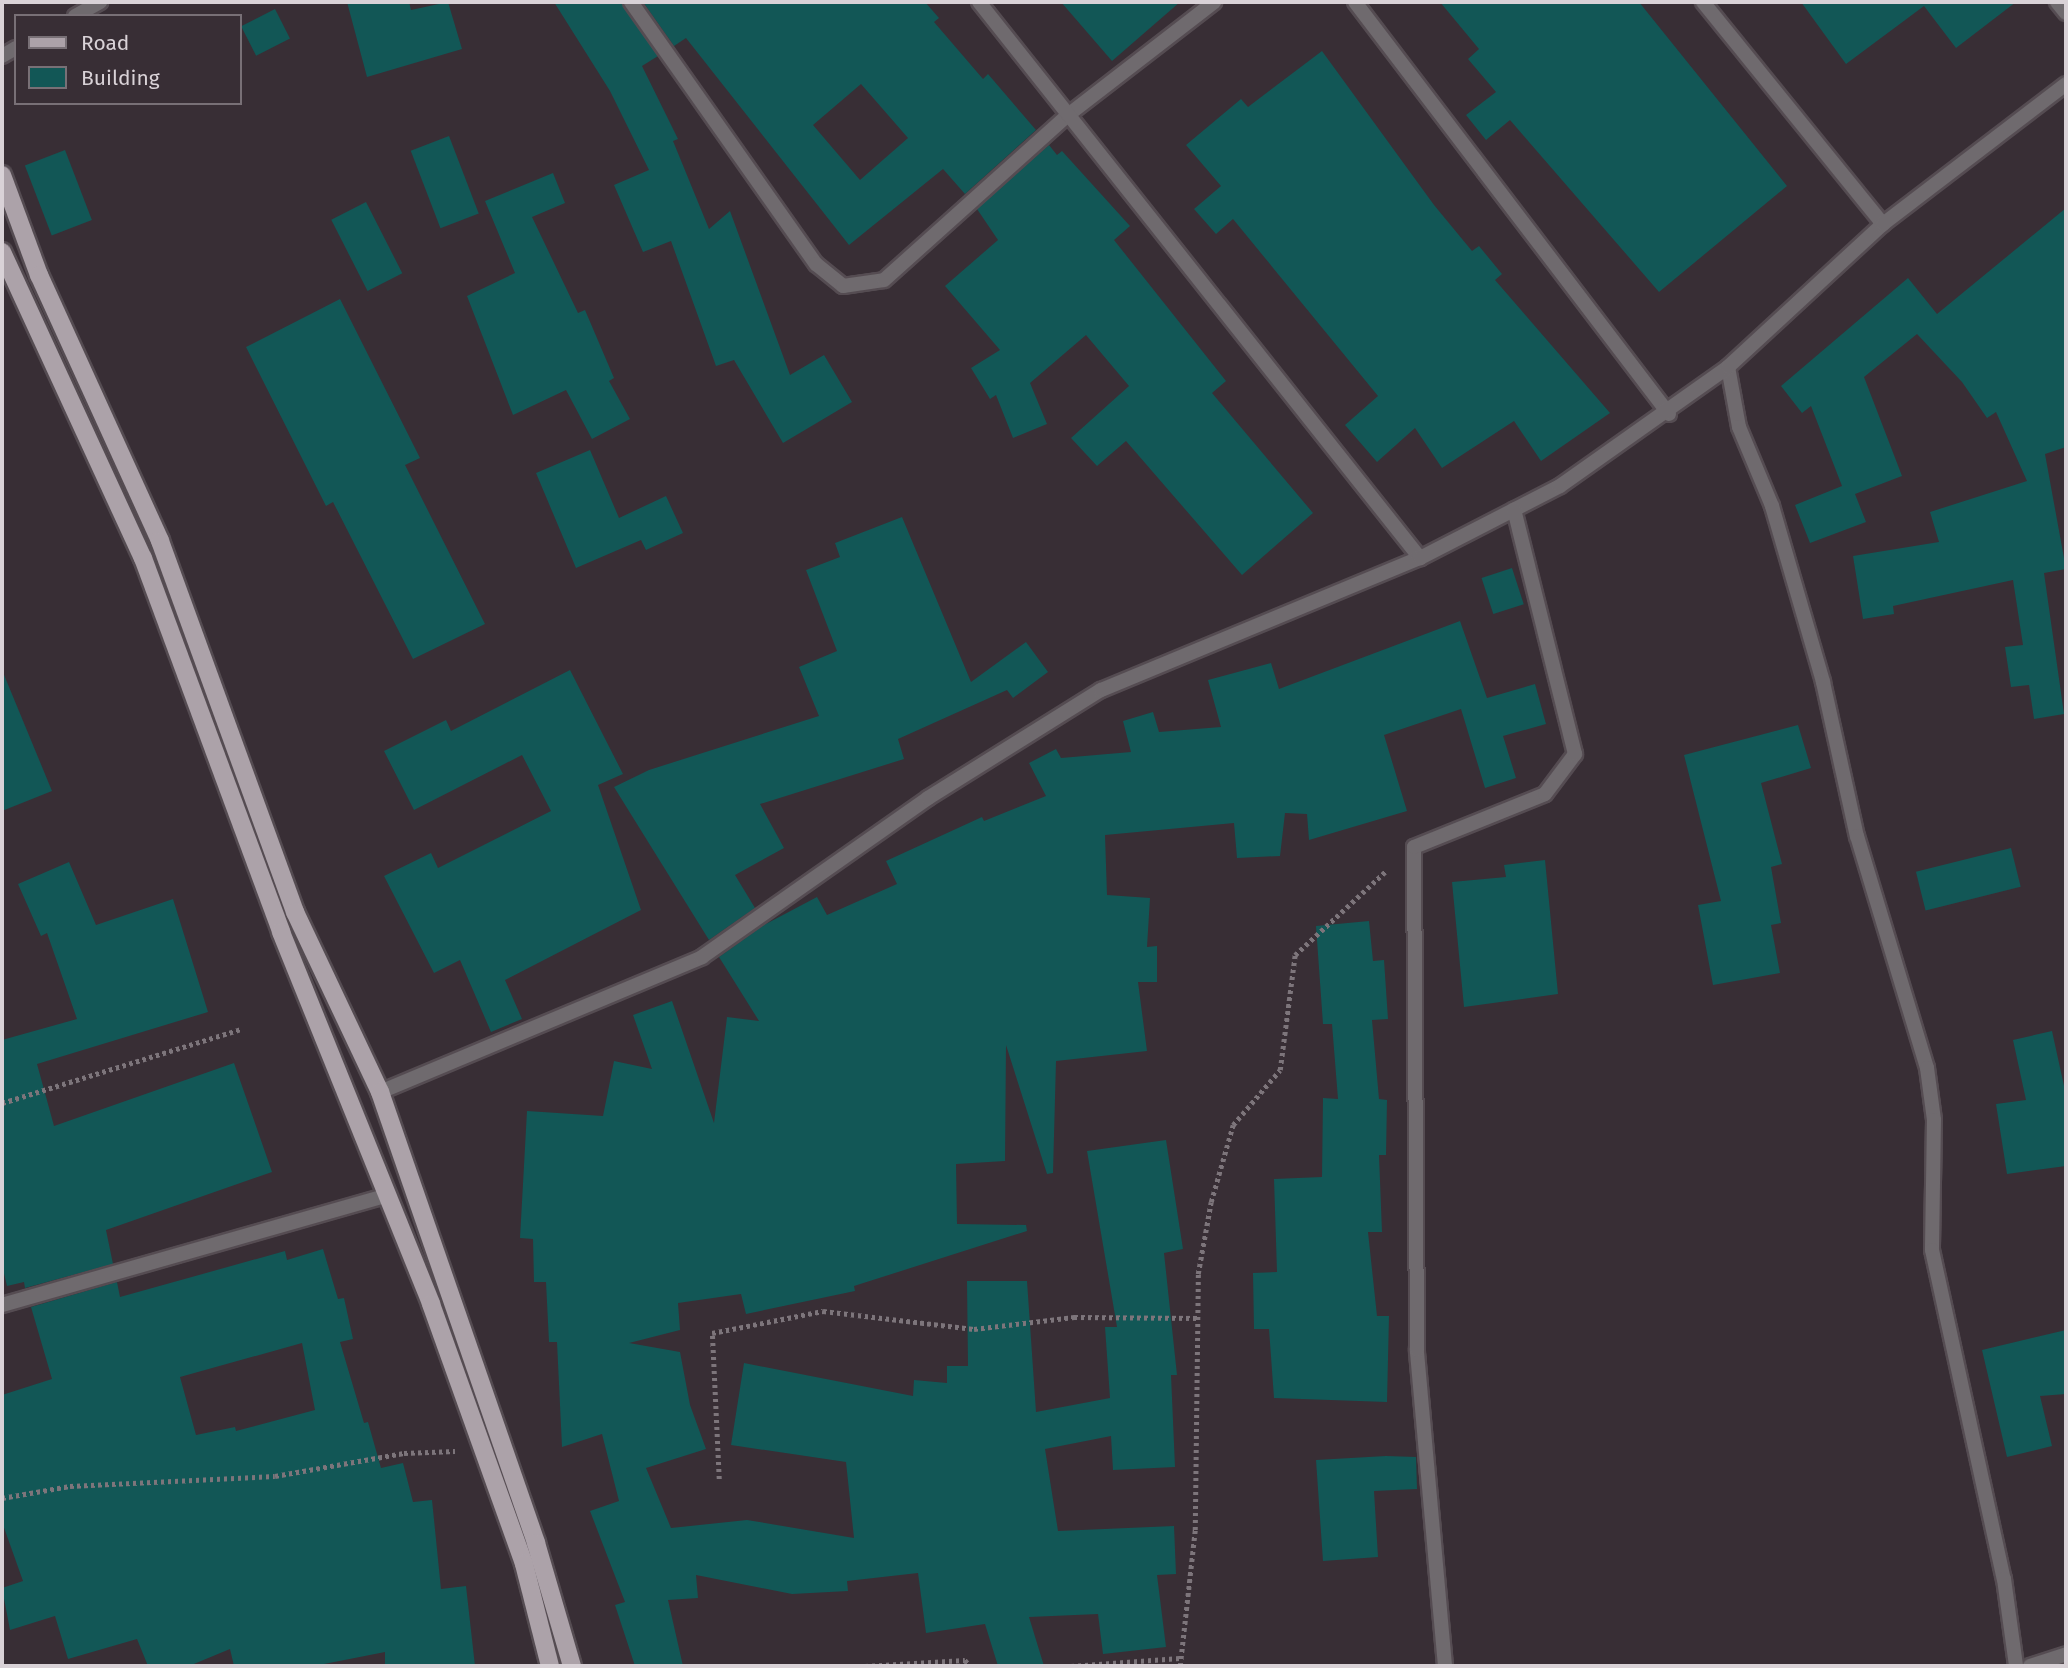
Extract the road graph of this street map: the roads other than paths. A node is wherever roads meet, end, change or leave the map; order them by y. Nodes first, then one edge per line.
1 (100, 2) edge
2 (631, 2) edge
3 (979, 2) edge
4 (1214, 2) edge
5 (1355, 2) edge
6 (1703, 2) edge
7 (2057, 2) edge
8 (2066, 13) edge
9 (79, 14) edge
10 (2066, 84) edge
11 (1068, 115) junction
12 (2, 175) edge
13 (1883, 224) junction
14 (2, 252) edge
15 (1728, 367) junction
16 (1669, 414) junction
17 (1514, 509) junction
18 (1420, 558) junction
19 (380, 1092) junction
20 (389, 1195) junction
21 (2, 1305) edge
22 (2066, 1654) edge
23 (550, 1666) edge
24 (572, 1666) edge
25 (1445, 1666) edge
26 (2016, 1666) edge
27 (2030, 1666) edge

1 - 9 street
2 - 11 street
3 - 11 street
4 - 11 street
5 - 16 street
6 - 13 street
7 - 8 street
10 - 13 street
11 - 18 street
12 - 19 main road
13 - 15 street
14 - 20 main road
15 - 16 street
15 - 26 street
16 - 17 street
17 - 18 street
17 - 25 street
18 - 19 street
19 - 24 main road
20 - 21 street
20 - 23 main road
22 - 27 street

